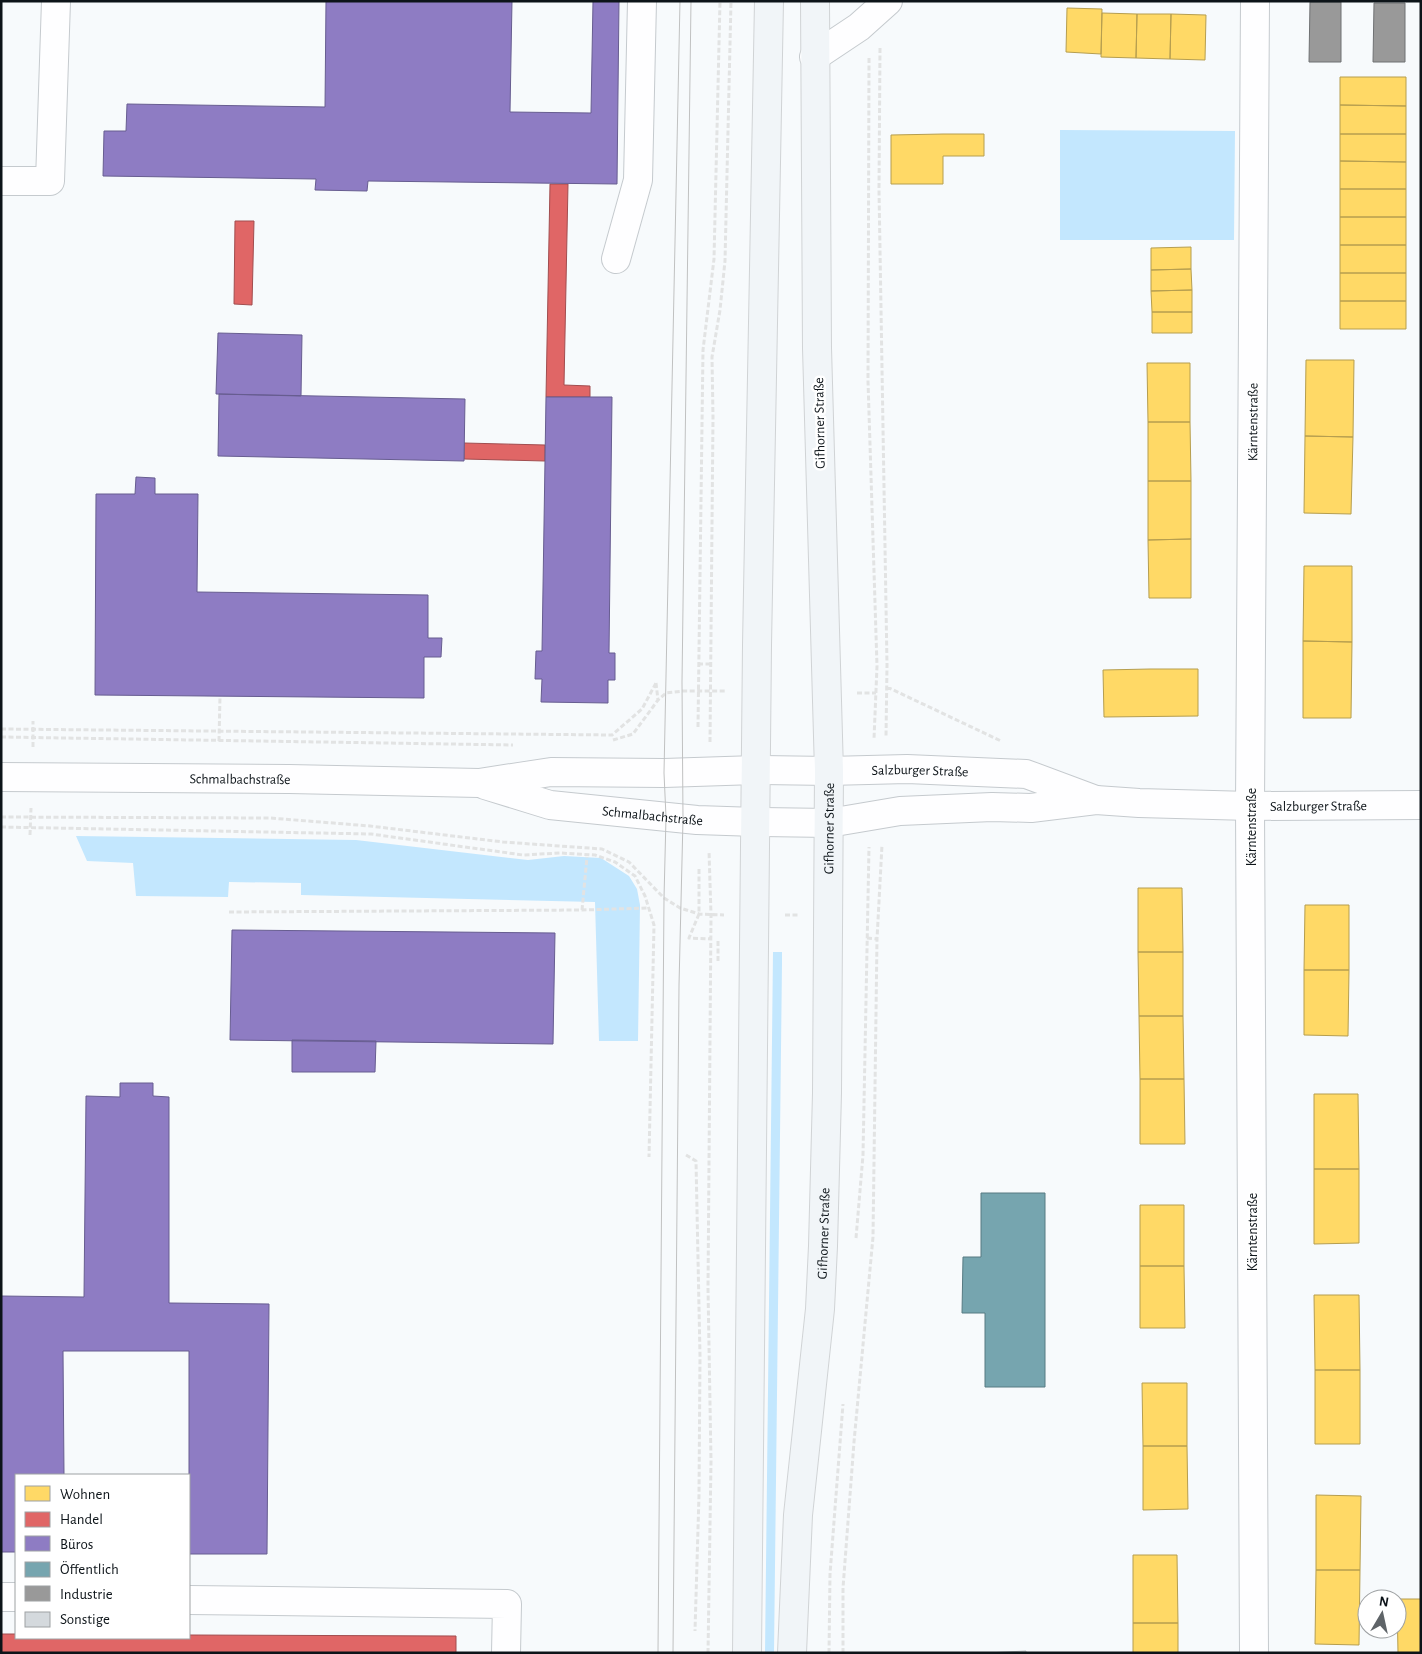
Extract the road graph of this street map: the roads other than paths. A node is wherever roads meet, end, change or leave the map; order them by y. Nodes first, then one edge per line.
1 (56, 1) edge
2 (642, 1) edge
3 (769, 1) edge
4 (815, 1) edge
5 (888, 1) edge
6 (1255, 1) edge
7 (814, 57) junction
8 (1, 181) edge
9 (616, 259) dead end
10 (756, 770) junction
11 (829, 771) junction
12 (1, 777) edge
13 (479, 783) junction
14 (1096, 800) junction
15 (1421, 805) edge
16 (1250, 806) junction
17 (756, 822) junction
18 (829, 823) junction
19 (1, 1597) edge
20 (15, 1597) edge
21 (190, 1600) edge
22 (502, 1651) edge
23 (747, 1653) edge
24 (792, 1653) edge
25 (1254, 1653) edge

1 - 8 street
2 - 9 street
3 - 10 main road
4 - 7 main road, Gifhorner Straße
5 - 7 street
6 - 16 street, Kärntenstraße
7 - 11 main road, Gifhorner Straße
10 - 11 street, Schmalbachstraße
10 - 13 street, Schmalbachstraße
10 - 17 main road
11 - 14 street, Salzburger Straße
11 - 18 main road, Gifhorner Straße
12 - 13 street, Schmalbachstraße
13 - 17 street, Schmalbachstraße
14 - 16 street, Salzburger Straße
14 - 18 street, Salzburger Straße
15 - 16 street, Salzburger Straße
16 - 25 street, Kärntenstraße
17 - 18 street, Schmalbachstraße
17 - 23 main road
18 - 24 main road, Gifhorner Straße
19 - 20 street
21 - 22 street

